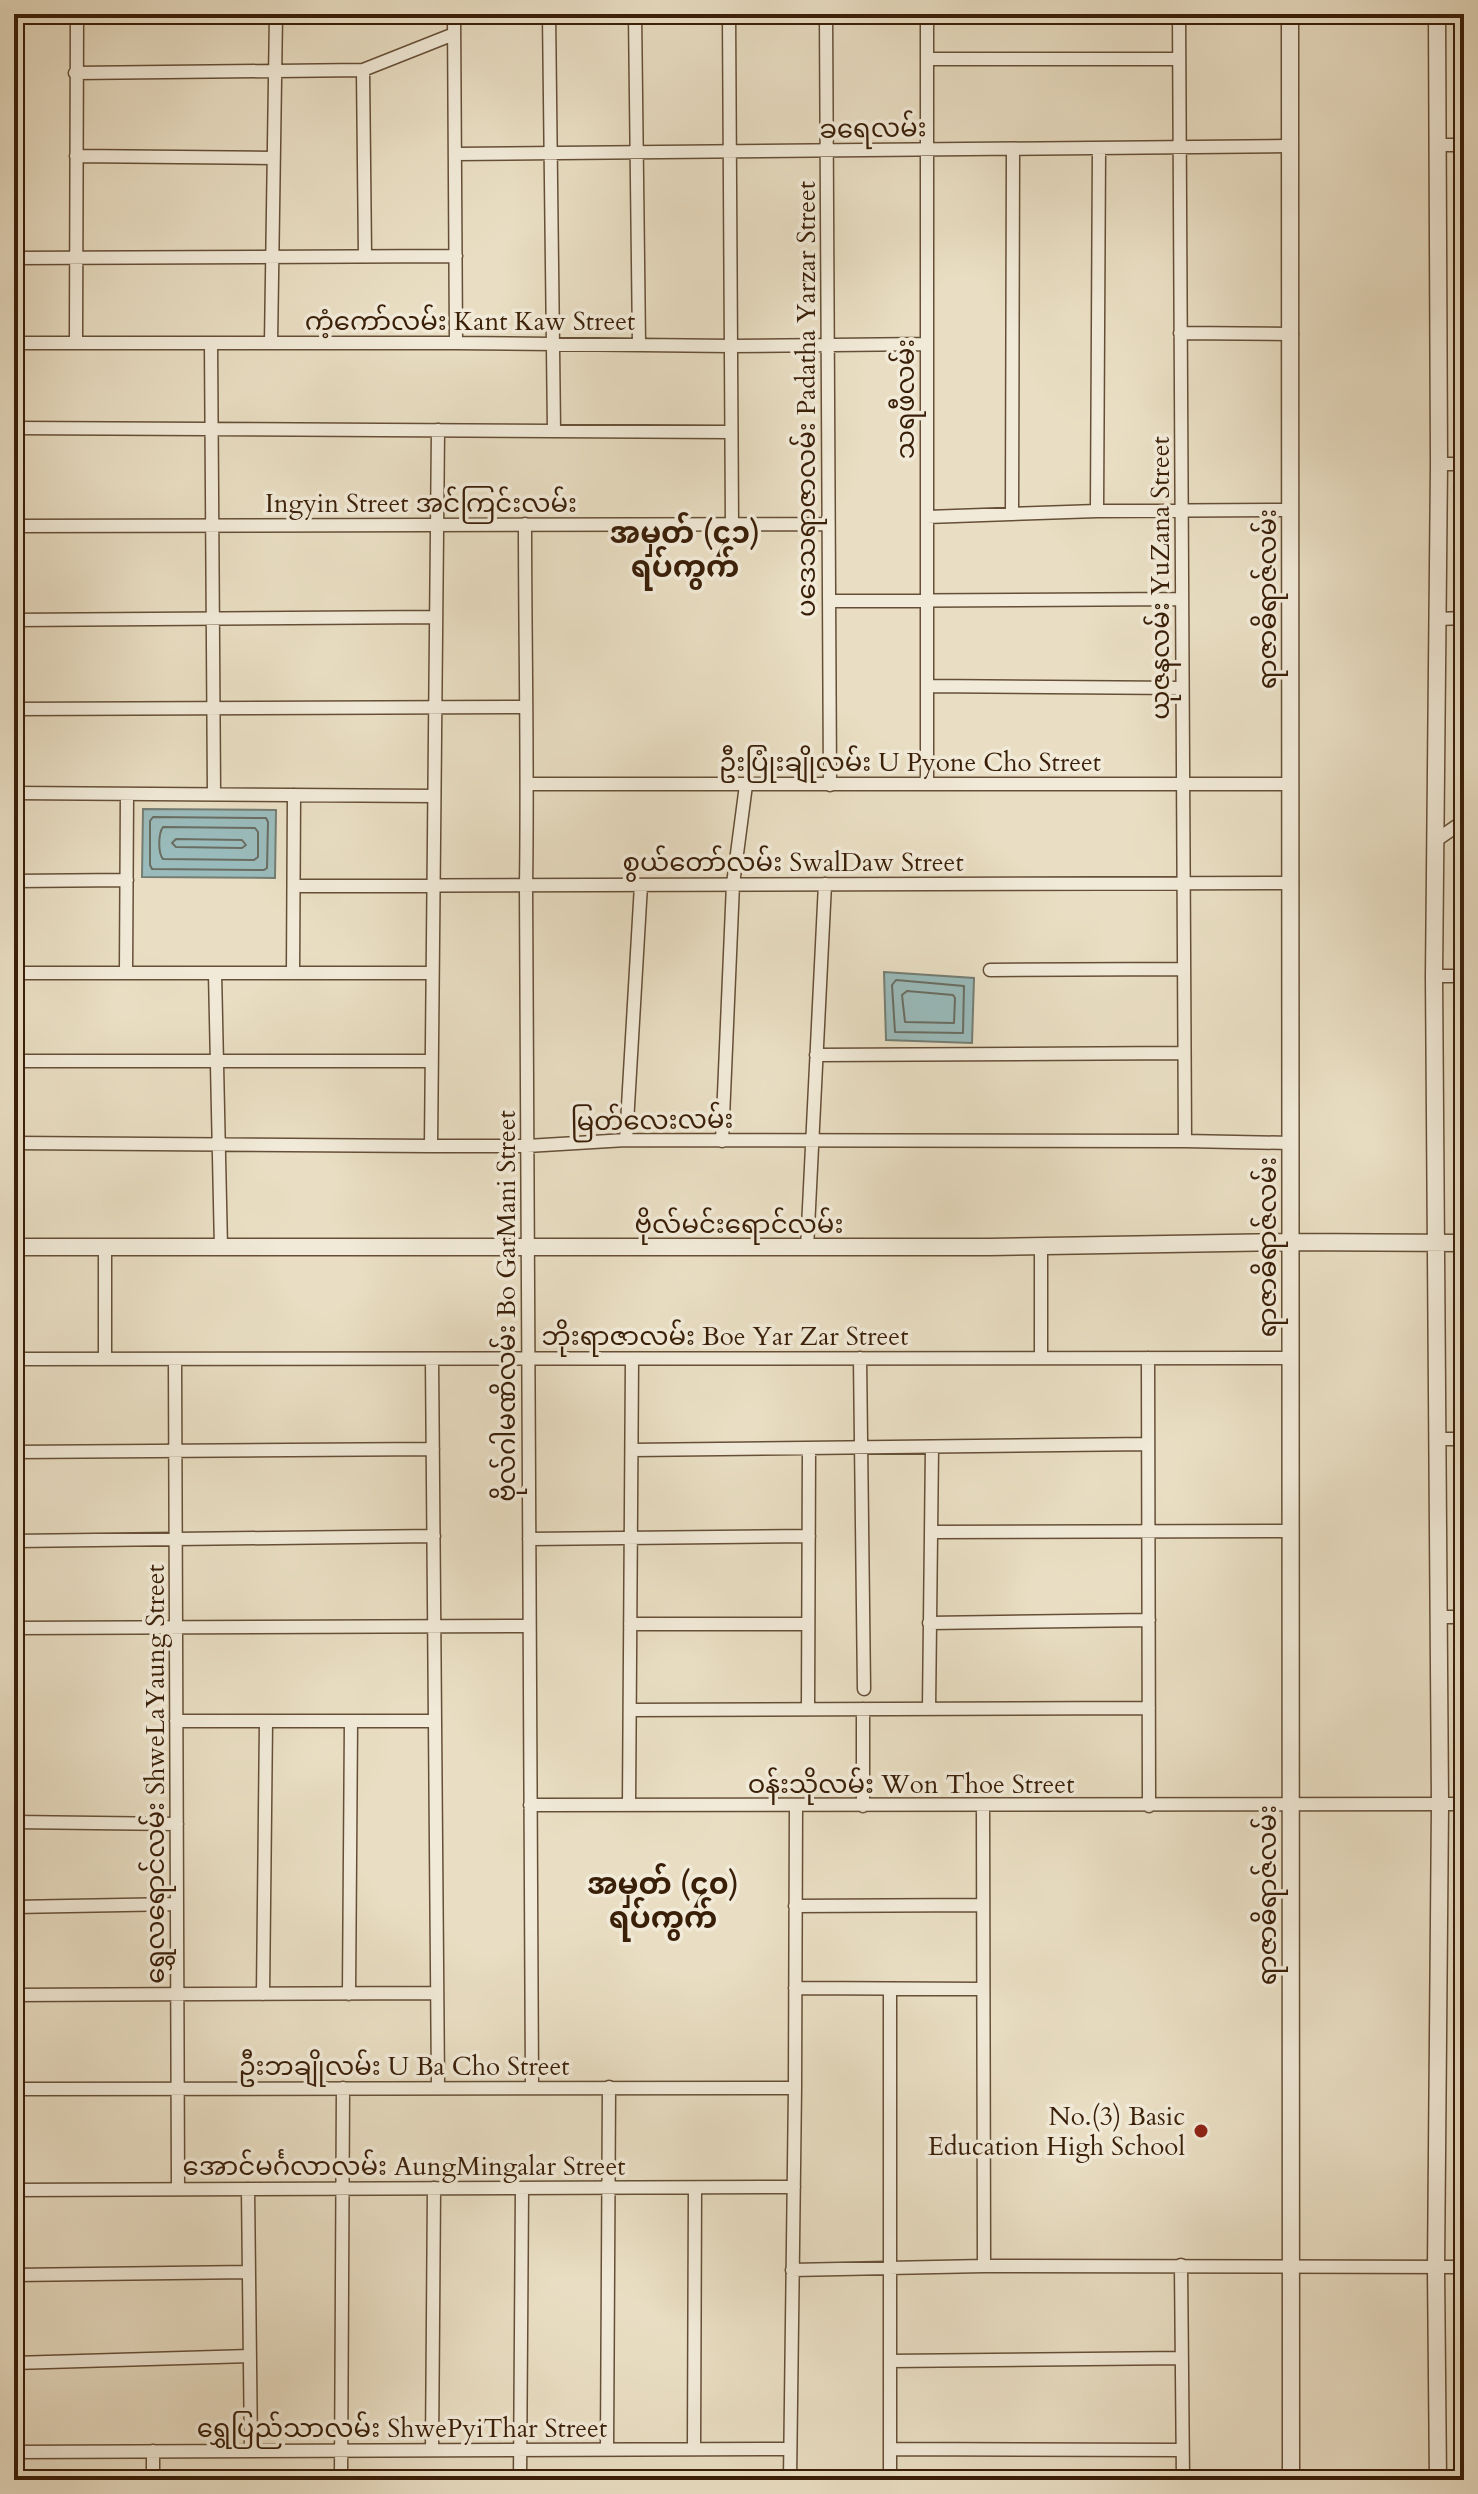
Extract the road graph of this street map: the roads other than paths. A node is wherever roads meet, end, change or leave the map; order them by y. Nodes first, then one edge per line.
1 (77, 14) edge
2 (276, 14) edge
3 (454, 14) edge
4 (549, 14) edge
5 (635, 14) edge
6 (729, 14) edge
7 (826, 14) edge
8 (927, 14) edge
9 (1179, 14) edge
10 (1290, 14) edge
11 (1437, 14) edge
12 (454, 34) junction
13 (927, 59) junction
14 (1179, 59) junction
15 (363, 70) junction
16 (274, 72) junction
17 (75, 73) junction
18 (1438, 145) junction
19 (1464, 145) edge
20 (1291, 146) junction
21 (1179, 147) junction
22 (1099, 148) junction
23 (1013, 149) junction
24 (927, 150) junction
25 (827, 151) junction
26 (730, 152) junction
27 (637, 153) junction
28 (455, 154) junction
29 (551, 154) junction
30 (76, 156) junction
31 (273, 158) junction
32 (272, 256) junction
33 (365, 256) junction
34 (456, 256) junction
35 (14, 258) edge
36 (76, 258) junction
37 (1180, 333) junction
38 (1292, 334) junction
39 (14, 343) edge
40 (76, 343) junction
41 (211, 343) junction
42 (271, 343) junction
43 (456, 343) junction
44 (553, 343) junction
45 (639, 344) junction
46 (828, 344) junction
47 (927, 344) junction
48 (731, 346) junction
49 (14, 428) edge
50 (212, 428) junction
51 (438, 430) junction
52 (554, 431) junction
53 (731, 432) junction
54 (1439, 464) junction
55 (1464, 464) edge
56 (1291, 510) junction
57 (1097, 511) junction
58 (1012, 512) junction
59 (1181, 512) junction
60 (927, 517) junction
61 (525, 524) junction
62 (828, 524) junction
63 (212, 525) junction
64 (437, 525) junction
65 (732, 525) junction
66 (14, 526) edge
67 (1182, 599) junction
68 (829, 601) junction
69 (927, 601) junction
70 (436, 617) junction
71 (1464, 618) edge
72 (213, 619) junction
73 (1438, 619) junction
74 (14, 620) edge
75 (927, 686) junction
76 (1182, 688) junction
77 (525, 707) junction
78 (214, 708) junction
79 (435, 708) junction
80 (14, 709) edge
81 (528, 784) junction
82 (927, 784) junction
83 (1183, 784) junction
84 (1291, 784) junction
85 (746, 785) junction
86 (830, 785) junction
87 (14, 793) edge
88 (127, 794) junction
89 (214, 794) junction
90 (294, 795) junction
91 (434, 796) junction
92 (1464, 821) edge
93 (1435, 841) junction
94 (127, 880) junction
95 (14, 881) edge
96 (1184, 883) junction
97 (1292, 883) junction
98 (733, 884) junction
99 (825, 884) junction
100 (433, 885) junction
101 (526, 885) junction
102 (641, 885) junction
103 (294, 886) junction
104 (1184, 969) junction
105 (990, 970) dead end
106 (14, 973) edge
107 (126, 973) junction
108 (215, 973) junction
109 (293, 973) junction
110 (432, 973) junction
111 (1434, 976) junction
112 (1464, 976) edge
113 (1184, 1053) junction
114 (816, 1055) junction
115 (14, 1061) edge
116 (217, 1061) junction
117 (432, 1061) junction
118 (626, 1140) junction
119 (722, 1141) junction
120 (812, 1141) junction
121 (1185, 1141) junction
122 (14, 1143) edge
123 (1291, 1143) junction
124 (219, 1144) junction
125 (431, 1146) junction
126 (527, 1146) junction
127 (1304, 1242) junction
128 (1420, 1242) junction
129 (1464, 1243) edge
130 (105, 1246) junction
131 (1041, 1246) junction
132 (14, 1247) edge
133 (221, 1248) junction
134 (528, 1248) junction
135 (807, 1248) junction
136 (860, 1358) junction
137 (1041, 1358) junction
138 (1148, 1358) junction
139 (1291, 1358) junction
140 (14, 1359) edge
141 (105, 1359) junction
142 (175, 1359) junction
143 (432, 1359) junction
144 (528, 1359) junction
145 (632, 1359) junction
146 (1436, 1439) junction
147 (1464, 1439) edge
148 (1148, 1444) junction
149 (862, 1447) junction
150 (932, 1447) junction
151 (809, 1448) junction
152 (433, 1449) junction
153 (632, 1450) junction
154 (175, 1451) junction
155 (14, 1452) edge
156 (1148, 1531) junction
157 (1291, 1531) junction
158 (931, 1532) junction
159 (434, 1536) junction
160 (809, 1536) junction
161 (631, 1537) junction
162 (176, 1539) junction
163 (529, 1539) junction
164 (14, 1541) edge
165 (1438, 1617) junction
166 (1464, 1617) edge
167 (1149, 1620) junction
168 (929, 1623) junction
169 (630, 1624) junction
170 (808, 1624) junction
171 (529, 1626) junction
172 (434, 1627) junction
173 (14, 1628) edge
174 (176, 1629) junction
175 (864, 1689) dead end
176 (1149, 1708) junction
177 (808, 1709) junction
178 (863, 1709) junction
179 (929, 1709) junction
180 (630, 1710) junction
181 (176, 1721) junction
182 (266, 1721) junction
183 (351, 1721) junction
184 (435, 1721) junction
185 (1464, 1804) edge
186 (530, 1805) junction
187 (629, 1805) junction
188 (796, 1805) junction
189 (1440, 1805) junction
190 (863, 1806) junction
191 (983, 1806) junction
192 (1149, 1806) junction
193 (1291, 1806) junction
194 (14, 1822) edge
195 (177, 1824) junction
196 (177, 1904) junction
197 (983, 1905) junction
198 (795, 1906) junction
199 (14, 1907) edge
200 (795, 1988) junction
201 (890, 1989) junction
202 (983, 1989) junction
203 (437, 1993) junction
204 (177, 1994) junction
205 (263, 1994) junction
206 (349, 1994) junction
207 (14, 1995) edge
208 (438, 2087) junction
209 (532, 2087) junction
210 (609, 2087) junction
211 (178, 2088) junction
212 (343, 2088) junction
213 (795, 2088) junction
214 (14, 2089) edge
215 (794, 2187) junction
216 (434, 2188) junction
217 (522, 2188) junction
218 (609, 2188) junction
219 (695, 2188) junction
220 (178, 2189) junction
221 (248, 2189) junction
222 (342, 2189) junction
223 (14, 2190) edge
224 (1181, 2265) junction
225 (1291, 2265) junction
226 (984, 2266) junction
227 (1464, 2267) edge
228 (890, 2268) junction
229 (1436, 2269) junction
230 (792, 2270) junction
231 (249, 2272) junction
232 (14, 2275) edge
233 (250, 2356) junction
234 (1182, 2358) junction
235 (890, 2361) junction
236 (14, 2363) edge
237 (607, 2449) junction
238 (694, 2449) junction
239 (790, 2449) junction
240 (890, 2449) junction
241 (341, 2450) junction
242 (432, 2450) junction
243 (520, 2450) junction
244 (1182, 2450) junction
245 (153, 2451) junction
246 (251, 2451) junction
247 (14, 2452) edge
248 (153, 2480) edge
249 (341, 2480) edge
250 (520, 2480) edge
251 (790, 2480) edge
252 (890, 2480) edge
253 (1183, 2480) edge
254 (1291, 2480) edge
255 (1438, 2480) edge

1 - 17 street
2 - 16 street
3 - 12 street
4 - 29 street
5 - 27 street
6 - 26 street
7 - 25 street, ပဒေသရာဇာလမ်း Padatha Yarzar Street
8 - 13 street, သရဖီလမ်း
9 - 14 street, ယုဇနလမ်း YuZana Street
10 - 20 street, ရာဇာဓိရာဇ်လမ်း
11 - 18 street
12 - 15 street
12 - 28 street
13 - 14 street
13 - 24 street, သရဖီလမ်း
14 - 21 street, ယုဇနလမ်း YuZana Street
15 - 16 street
15 - 33 street
16 - 17 street
16 - 31 street
17 - 30 street
18 - 19 street
18 - 54 street
20 - 21 street, ခရေလမ်း
20 - 38 street, ရာဇာဓိရာဇ်လမ်း
21 - 22 street, ခရေလမ်း
21 - 37 street, ယုဇနလမ်း YuZana Street
22 - 23 street, ခရေလမ်း
22 - 57 street
23 - 24 street, ခရေလမ်း
23 - 58 street
24 - 25 street, ခရေလမ်း
24 - 47 street, သရဖီလမ်း
25 - 26 street, ခရေလမ်း
25 - 46 street, ပဒေသရာဇာလမ်း Padatha Yarzar Street
26 - 27 street, ခရေလမ်း
26 - 48 street
27 - 29 street, ခရေလမ်း
27 - 45 street
28 - 29 street, ခရေလမ်း
28 - 34 street
29 - 44 street
30 - 31 street
30 - 36 street
31 - 32 street
32 - 33 street
32 - 36 street
32 - 42 street
33 - 34 street
34 - 43 street
35 - 36 street
36 - 40 street
37 - 38 street
37 - 59 street, ယုဇနလမ်း YuZana Street
38 - 56 street, ရာဇာဓိရာဇ်လမ်း
39 - 40 street, ကံ့ကော်လမ်း Kant Kaw Street
40 - 41 street, ကံ့ကော်လမ်း Kant Kaw Street
41 - 42 street, ကံ့ကော်လမ်း Kant Kaw Street
41 - 50 street
42 - 43 street, ကံ့ကော်လမ်း Kant Kaw Street
43 - 44 street, ကံ့ကော်လမ်း Kant Kaw Street
44 - 45 street, ကံ့ကော်လမ်း Kant Kaw Street
44 - 52 street
45 - 48 street, ကံ့ကော်လမ်း Kant Kaw Street
46 - 47 street, ကံ့ကော်လမ်း Kant Kaw Street
46 - 48 street, ကံ့ကော်လမ်း Kant Kaw Street
46 - 62 street, ပဒေသရာဇာလမ်း Padatha Yarzar Street
47 - 60 street, သရဖီလမ်း
48 - 53 street
49 - 50 street
50 - 51 street
50 - 63 street
51 - 52 street
51 - 64 street
52 - 53 street
53 - 65 street
54 - 55 street
54 - 73 street
56 - 59 street
56 - 84 street, ရာဇာဓိရာဇ်လမ်း
57 - 58 street
57 - 59 street
58 - 60 street
59 - 67 street, ယုဇနလမ်း YuZana Street
60 - 69 street, သရဖီလမ်း
61 - 64 street, Ingyin Street အင်ကြင်းလမ်း
61 - 65 street, Ingyin Street အင်ကြင်းလမ်း
61 - 77 street, ဗိုလ်ဂါမဏိလမ်း Bo GarMani Street
62 - 65 street, Ingyin Street အင်ကြင်းလမ်း
62 - 68 street, ပဒေသရာဇာလမ်း Padatha Yarzar Street
63 - 64 street, Ingyin Street အင်ကြင်းလမ်း
63 - 66 street, Ingyin Street အင်ကြင်းလမ်း
63 - 72 street
64 - 70 street
67 - 69 street
67 - 76 street, ယုဇနလမ်း YuZana Street
68 - 69 street
68 - 86 street, ပဒေသရာဇာလမ်း Padatha Yarzar Street
69 - 75 street, သရဖီလမ်း
70 - 72 street
70 - 79 street
71 - 73 street
72 - 74 street
72 - 78 street
73 - 93 street
75 - 76 street
75 - 82 street, သရဖီလမ်း
76 - 83 street, ယုဇနလမ်း YuZana Street
77 - 79 street
77 - 81 street, ဗိုလ်ဂါမဏိလမ်း Bo GarMani Street
78 - 79 street
78 - 80 street
78 - 89 street
79 - 91 street
81 - 85 street, ဦးပြုံးချိုလမ်း U Pyone Cho Street
81 - 101 street, ဗိုလ်ဂါမဏိလမ်း Bo GarMani Street
82 - 83 street, ဦးပြုံးချိုလမ်း U Pyone Cho Street
82 - 86 street, ဦးပြုံးချိုလမ်း U Pyone Cho Street
83 - 84 street, ဦးပြုံးချိုလမ်း U Pyone Cho Street
83 - 96 street, ယုဇနလမ်း YuZana Street
84 - 97 street, ရာဇာဓိရာဇ်လမ်း
85 - 86 street, ဦးပြုံးချိုလမ်း U Pyone Cho Street
85 - 98 street
87 - 88 street
88 - 89 street
88 - 94 street
89 - 90 street
90 - 91 street
90 - 103 street
91 - 100 street
92 - 93 street
93 - 111 street
94 - 95 street
94 - 107 street
96 - 97 street, စွယ်တော်လမ်း SwalDaw Street
96 - 99 street, စွယ်တော်လမ်း SwalDaw Street
96 - 104 street, ယုဇနလမ်း YuZana Street
97 - 123 street, ရာဇာဓိရာဇ်လမ်း
98 - 99 street, စွယ်တော်လမ်း SwalDaw Street
98 - 102 street, စွယ်တော်လမ်း SwalDaw Street
98 - 119 street
99 - 114 street
100 - 101 street, စွယ်တော်လမ်း SwalDaw Street
100 - 103 street, စွယ်တော်လမ်း SwalDaw Street
100 - 110 street
101 - 102 street, စွယ်တော်လမ်း SwalDaw Street
101 - 126 street, ဗိုလ်ဂါမဏိလမ်း Bo GarMani Street
102 - 118 street
103 - 109 street
104 - 105 street
104 - 113 street, ယုဇနလမ်း YuZana Street
106 - 107 street
107 - 108 street
108 - 109 street
108 - 116 street
109 - 110 street
110 - 117 street
111 - 112 street
111 - 128 street
113 - 114 street
113 - 121 street, ယုဇနလမ်း YuZana Street
114 - 120 street
115 - 116 street
116 - 117 street
116 - 124 street
117 - 125 street
118 - 119 street, မြတ်လေးလမ်း
118 - 126 street, မြတ်လေးလမ်း
119 - 120 street, မြတ်လေးလမ်း
120 - 121 street, မြတ်လေးလမ်း
120 - 135 street
121 - 123 street, မြတ်လေးလမ်း
122 - 124 street, မြတ်လေးလမ်း
123 - 127 street, ရာဇာဓိရာဇ်လမ်း
124 - 125 street, မြတ်လေးလမ်း
124 - 133 street
125 - 126 street, မြတ်လေးလမ်း
126 - 134 street, ဗိုလ်ဂါမဏိလမ်း Bo GarMani Street
127 - 128 street, ဗိုလ်မင်းရောင်လမ်း
127 - 131 street, ဗိုလ်မင်းရောင်လမ်း
127 - 139 street, ရာဇာဓိရာဇ်လမ်း
128 - 129 street, ဗိုလ်မင်းရောင်လမ်း
128 - 146 street
130 - 132 street, ဗိုလ်မင်းရောင်လမ်း
130 - 133 street, ဗိုလ်မင်းရောင်လမ်း
130 - 141 street
131 - 135 street, ဗိုလ်မင်းရောင်လမ်း
131 - 137 street
133 - 134 street, ဗိုလ်မင်းရောင်လမ်း
134 - 135 street, ဗိုလ်မင်းရောင်လမ်း
134 - 144 street, ဗိုလ်ဂါမဏိလမ်း Bo GarMani Street
136 - 137 street, ဘိုးရာဇာလမ်း Boe Yar Zar Street
136 - 145 street, ဘိုးရာဇာလမ်း Boe Yar Zar Street
136 - 149 street
137 - 138 street, ဘိုးရာဇာလမ်း Boe Yar Zar Street
138 - 139 street, ဘိုးရာဇာလမ်း Boe Yar Zar Street
138 - 148 street
139 - 157 street, ရာဇာဓိရာဇ်လမ်း
140 - 141 street, ဘိုးရာဇာလမ်း Boe Yar Zar Street
141 - 142 street, ဘိုးရာဇာလမ်း Boe Yar Zar Street
142 - 143 street, ဘိုးရာဇာလမ်း Boe Yar Zar Street
142 - 154 street, ရွှေလရောင်လမ်း ShweLaYaung Street
143 - 144 street, ဘိုးရာဇာလမ်း Boe Yar Zar Street
143 - 152 street
144 - 145 street, ဘိုးရာဇာလမ်း Boe Yar Zar Street
144 - 163 street, ဗိုလ်ဂါမဏိလမ်း Bo GarMani Street
145 - 153 street
146 - 147 street
146 - 165 street
148 - 150 street
148 - 156 street
149 - 150 street
149 - 151 street
149 - 175 street
150 - 158 street
151 - 153 street
151 - 160 street
152 - 154 street
152 - 159 street
153 - 161 street
154 - 155 street
154 - 162 street, ရွှေလရောင်လမ်း ShweLaYaung Street
156 - 157 street
156 - 158 street
156 - 167 street
157 - 193 street, ရာဇာဓိရာဇ်လမ်း
158 - 168 street
159 - 162 street
159 - 172 street
160 - 161 street
160 - 170 street
161 - 163 street
161 - 169 street
162 - 164 street
162 - 174 street, ရွှေလရောင်လမ်း ShweLaYaung Street
163 - 171 street, ဗိုလ်ဂါမဏိလမ်း Bo GarMani Street
165 - 166 street
165 - 189 street
167 - 168 street
167 - 176 street
168 - 179 street
169 - 170 street
169 - 180 street
170 - 177 street
171 - 172 street
171 - 186 street, ဗိုလ်ဂါမဏိလမ်း Bo GarMani Street
172 - 174 street
172 - 184 street
173 - 174 street
174 - 181 street, ရွှေလရောင်လမ်း ShweLaYaung Street
176 - 179 street
176 - 192 street
177 - 178 street
177 - 180 street
178 - 179 street
178 - 190 street
180 - 187 street
181 - 182 street
181 - 195 street, ရွှေလရောင်လမ်း ShweLaYaung Street
182 - 183 street
182 - 205 street
183 - 184 street
183 - 206 street
184 - 203 street
185 - 189 street, ဝန်းသိုလမ်း Won Thoe Street
186 - 187 street, ဝန်းသိုလမ်း Won Thoe Street
186 - 209 street, ဗိုလ်ဂါမဏိလမ်း Bo GarMani Street
187 - 188 street, ဝန်းသိုလမ်း Won Thoe Street
188 - 190 street, ဝန်းသိုလမ်း Won Thoe Street
188 - 198 street
189 - 193 street, ဝန်းသိုလမ်း Won Thoe Street
189 - 229 street
190 - 191 street, ဝန်းသိုလမ်း Won Thoe Street
191 - 192 street, ဝန်းသိုလမ်း Won Thoe Street
191 - 197 street
192 - 193 street, ဝန်းသိုလမ်း Won Thoe Street
193 - 225 street, ရာဇာဓိရာဇ်လမ်း
194 - 195 street
195 - 196 street, ရွှေလရောင်လမ်း ShweLaYaung Street
196 - 199 street
196 - 204 street, ရွှေလရောင်လမ်း ShweLaYaung Street
197 - 198 street
197 - 202 street
198 - 200 street
200 - 201 street
200 - 213 street
201 - 202 street
201 - 228 street
202 - 226 street
203 - 206 street
203 - 208 street
204 - 205 street
204 - 207 street
204 - 211 street, ရွှေလရောင်လမ်း ShweLaYaung Street
205 - 206 street
208 - 209 street, ဦးဘချိုလမ်း U Ba Cho Street
208 - 212 street, ဦးဘချိုလမ်း U Ba Cho Street
209 - 210 street, ဦးဘချိုလမ်း U Ba Cho Street
210 - 213 street, ဦးဘချိုလမ်း U Ba Cho Street
210 - 218 street
211 - 212 street, ဦးဘချိုလမ်း U Ba Cho Street
211 - 214 street, ဦးဘချိုလမ်း U Ba Cho Street
211 - 220 street, ရွှေလရောင်လမ်း ShweLaYaung Street
212 - 222 street
213 - 215 street
215 - 219 street, အောင်မင်္ဂလာလမ်း AungMingalar Street
215 - 230 street
216 - 217 street, အောင်မင်္ဂလာလမ်း AungMingalar Street
216 - 222 street, အောင်မင်္ဂလာလမ်း AungMingalar Street
216 - 242 street
217 - 218 street, အောင်မင်္ဂလာလမ်း AungMingalar Street
217 - 243 street
218 - 219 street, အောင်မင်္ဂလာလမ်း AungMingalar Street
218 - 237 street
219 - 238 street
220 - 221 street, အောင်မင်္ဂလာလမ်း AungMingalar Street
220 - 223 street, အောင်မင်္ဂလာလမ်း AungMingalar Street
221 - 222 street, အောင်မင်္ဂလာလမ်း AungMingalar Street
221 - 231 street
222 - 241 street
224 - 225 street
224 - 226 street
224 - 234 street
225 - 229 street
225 - 254 street, ရာဇာဓိရာဇ်လမ်း
226 - 228 street
227 - 229 street
228 - 230 street
228 - 235 street
229 - 255 street
230 - 239 street
231 - 232 street
231 - 233 street
233 - 236 street
233 - 246 street
234 - 235 street
234 - 244 street
235 - 240 street
237 - 238 street, ရွှေပြည်သာလမ်း ShwePyiThar Street
237 - 243 street, ရွှေပြည်သာလမ်း ShwePyiThar Street
238 - 239 street, ရွှေပြည်သာလမ်း ShwePyiThar Street
239 - 251 street
240 - 244 street
240 - 252 street
241 - 242 street, ရွှေပြည်သာလမ်း ShwePyiThar Street
241 - 246 street, ရွှေပြည်သာလမ်း ShwePyiThar Street
241 - 249 street
242 - 243 street, ရွှေပြည်သာလမ်း ShwePyiThar Street
243 - 250 street
244 - 253 street
245 - 246 street, ရွှေပြည်သာလမ်း ShwePyiThar Street
245 - 247 street, ရွှေပြည်သာလမ်း ShwePyiThar Street
245 - 248 street

